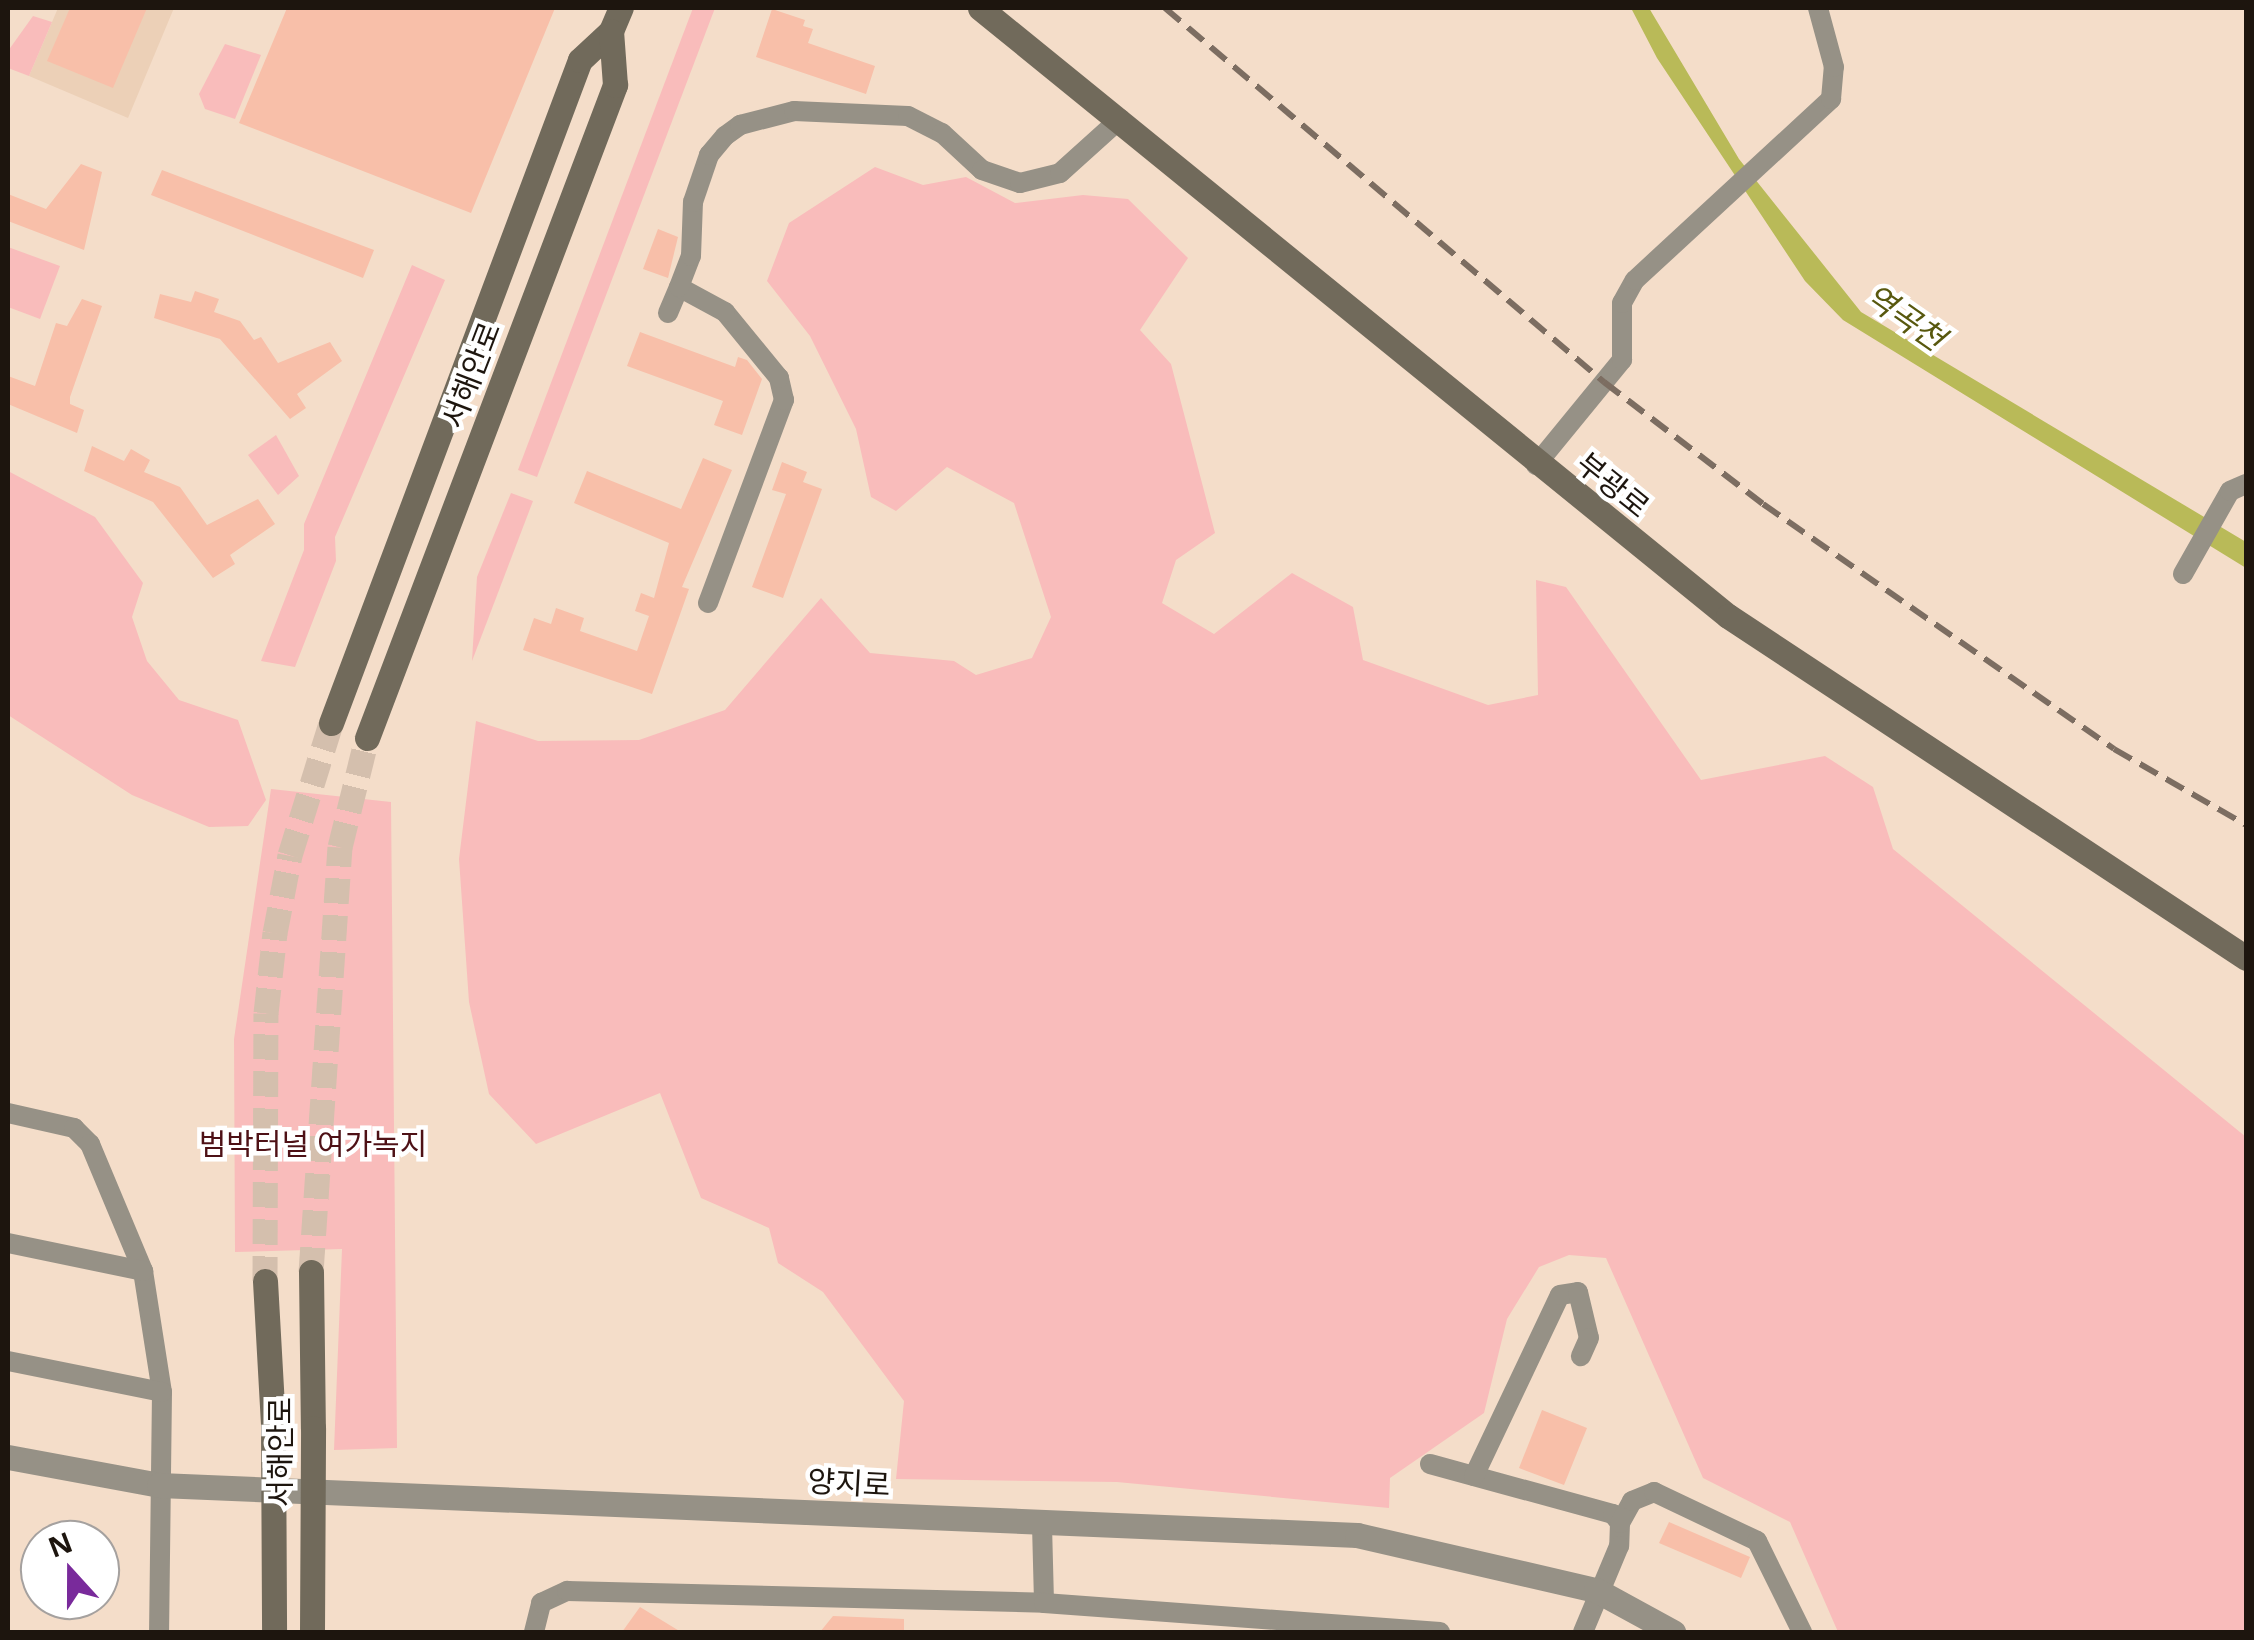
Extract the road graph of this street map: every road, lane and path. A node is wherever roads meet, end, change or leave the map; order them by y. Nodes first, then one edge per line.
1 (980, 8) edge
2 (1818, 8) edge
3 (616, 20) edge
4 (1120, 119) junction
5 (680, 287) junction
6 (668, 313) dead end
7 (1536, 465) junction
8 (2238, 487) edge
9 (2184, 574) dead end
10 (708, 603) dead end
11 (331, 723) tunnel mouth
12 (367, 738) tunnel mouth
13 (2246, 958) edge
14 (8, 1114) edge
15 (8, 1243) edge
16 (143, 1271) junction
17 (311, 1272) tunnel mouth
18 (265, 1281) tunnel mouth
19 (1581, 1356) dead end
20 (8, 1360) edge
21 (162, 1392) junction
22 (8, 1457) edge
23 (1430, 1464) dead end
24 (1474, 1476) junction
25 (159, 1485) junction
26 (1620, 1523) junction
27 (1042, 1524) junction
28 (1596, 1590) junction
29 (1044, 1603) junction
30 (159, 1632) edge
31 (274, 1632) edge
32 (312, 1632) edge
33 (534, 1632) edge
34 (1440, 1632) edge
35 (1583, 1632) edge
36 (1673, 1632) edge
37 (1802, 1632) edge

1 - 4 main road, 부광로
2 - 7 street
3 - 11 main road, 서해안로
3 - 12 main road, 서해안로
4 - 5 street
4 - 7 main road, 부광로
5 - 6 street
5 - 10 street
7 - 13 main road, 부광로
8 - 9 street
14 - 16 street
15 - 16 street
16 - 21 street
17 - 32 main road, 서해안로, bridge
18 - 31 main road, 서해안로, bridge
19 - 24 street
20 - 21 street
21 - 25 street
22 - 25 street, 양지로
23 - 24 street
24 - 26 street
25 - 27 street, 양지로
25 - 30 street
26 - 28 street
26 - 37 street
27 - 28 street, 양지로
27 - 29 street
28 - 35 street
28 - 36 street, 양지로
29 - 33 street
29 - 34 street

